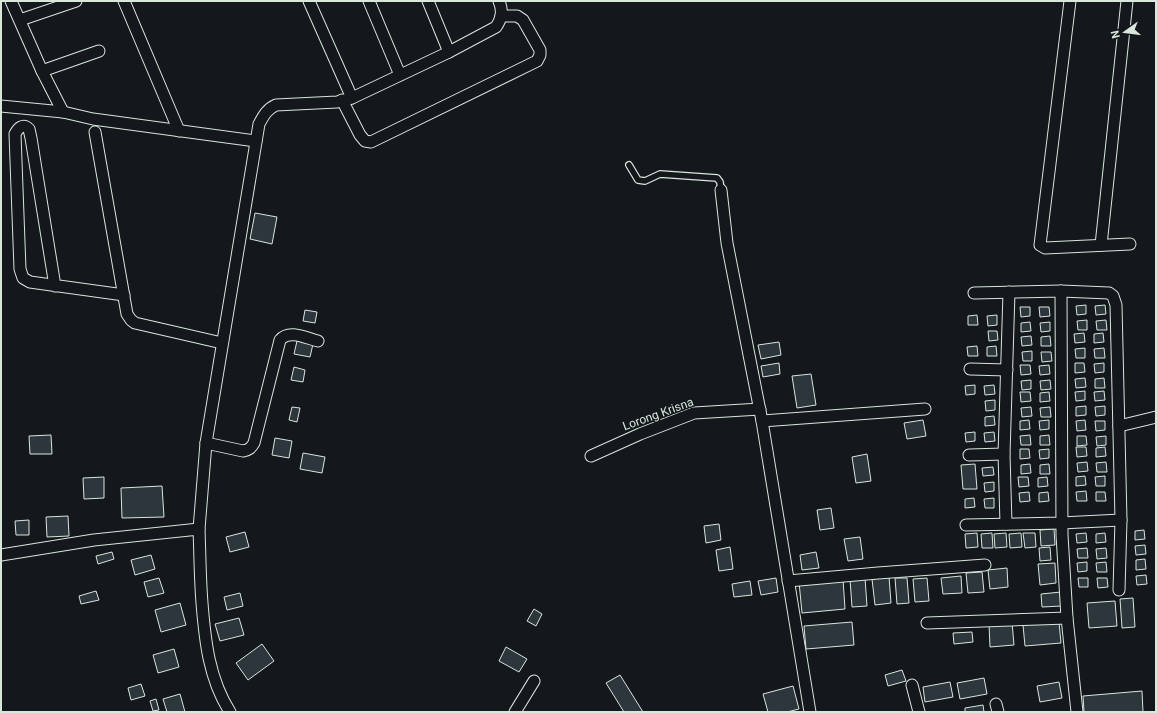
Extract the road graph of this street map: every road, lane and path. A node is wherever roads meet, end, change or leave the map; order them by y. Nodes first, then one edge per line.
1 (11, 1) edge
2 (76, 1) edge
3 (124, 1) edge
4 (309, 1) edge
5 (369, 1) edge
6 (499, 1) edge
7 (1070, 1) edge
8 (1126, 1) edge
9 (431, 2) edge
10 (501, 16) junction
11 (20, 20) junction
12 (99, 51) dead end
13 (449, 52) junction
14 (42, 71) junction
15 (400, 75) junction
16 (347, 99) junction
17 (1, 106) edge
18 (63, 112) junction
19 (179, 131) junction
20 (95, 132) dead end
21 (256, 141) junction
22 (629, 165) dead end
23 (721, 190) joint
24 (1130, 244) dead end
25 (1101, 245) junction
26 (55, 286) junction
27 (1061, 291) junction
28 (1009, 292) junction
29 (974, 293) dead end
30 (124, 295) junction
31 (318, 341) dead end
32 (222, 343) junction
33 (970, 369) dead end
34 (1007, 370) junction
35 (760, 409) junction
36 (925, 409) dead end
37 (1156, 417) edge
38 (762, 421) junction
39 (1119, 426) junction
40 (206, 444) junction
41 (1004, 454) junction
42 (969, 455) dead end
43 (592, 456) dead end
44 (1121, 520) junction
45 (1062, 523) junction
46 (1006, 524) junction
47 (966, 525) dead end
48 (199, 529) junction
49 (1, 555) edge
50 (985, 565) dead end
51 (788, 581) junction
52 (1119, 590) dead end
53 (1067, 618) junction
54 (927, 624) dead end
55 (534, 681) dead end
56 (912, 685) dead end
57 (230, 712) edge
58 (514, 712) edge
59 (810, 712) edge
60 (919, 712) edge
61 (1077, 712) edge

1 - 11 street
2 - 11 street
3 - 19 street
4 - 16 street
5 - 15 street
6 - 10 street
7 - 25 street
8 - 25 street
9 - 13 street
10 - 13 street
10 - 16 street
11 - 14 street
12 - 14 street
13 - 15 street
14 - 18 street
15 - 16 street
16 - 21 street
17 - 18 street
18 - 19 street
19 - 21 street
20 - 30 street
21 - 32 street
22 - 23 lane
23 - 35 street
24 - 25 street
26 - 26 street
26 - 30 street
27 - 28 street
27 - 39 street
27 - 45 street
28 - 29 street
28 - 34 street
30 - 32 street
31 - 40 street
32 - 40 street
33 - 34 street
34 - 41 street
35 - 38 street
35 - 43 street, Lorong Krisna
36 - 38 street
37 - 39 street
38 - 51 street
39 - 44 street
40 - 48 street
41 - 42 street
41 - 46 street
44 - 45 street
44 - 52 street
45 - 46 street
45 - 53 street
46 - 47 street
48 - 49 street
48 - 57 street
50 - 51 street
51 - 59 street
53 - 54 street
53 - 61 street
55 - 58 street
56 - 60 street

